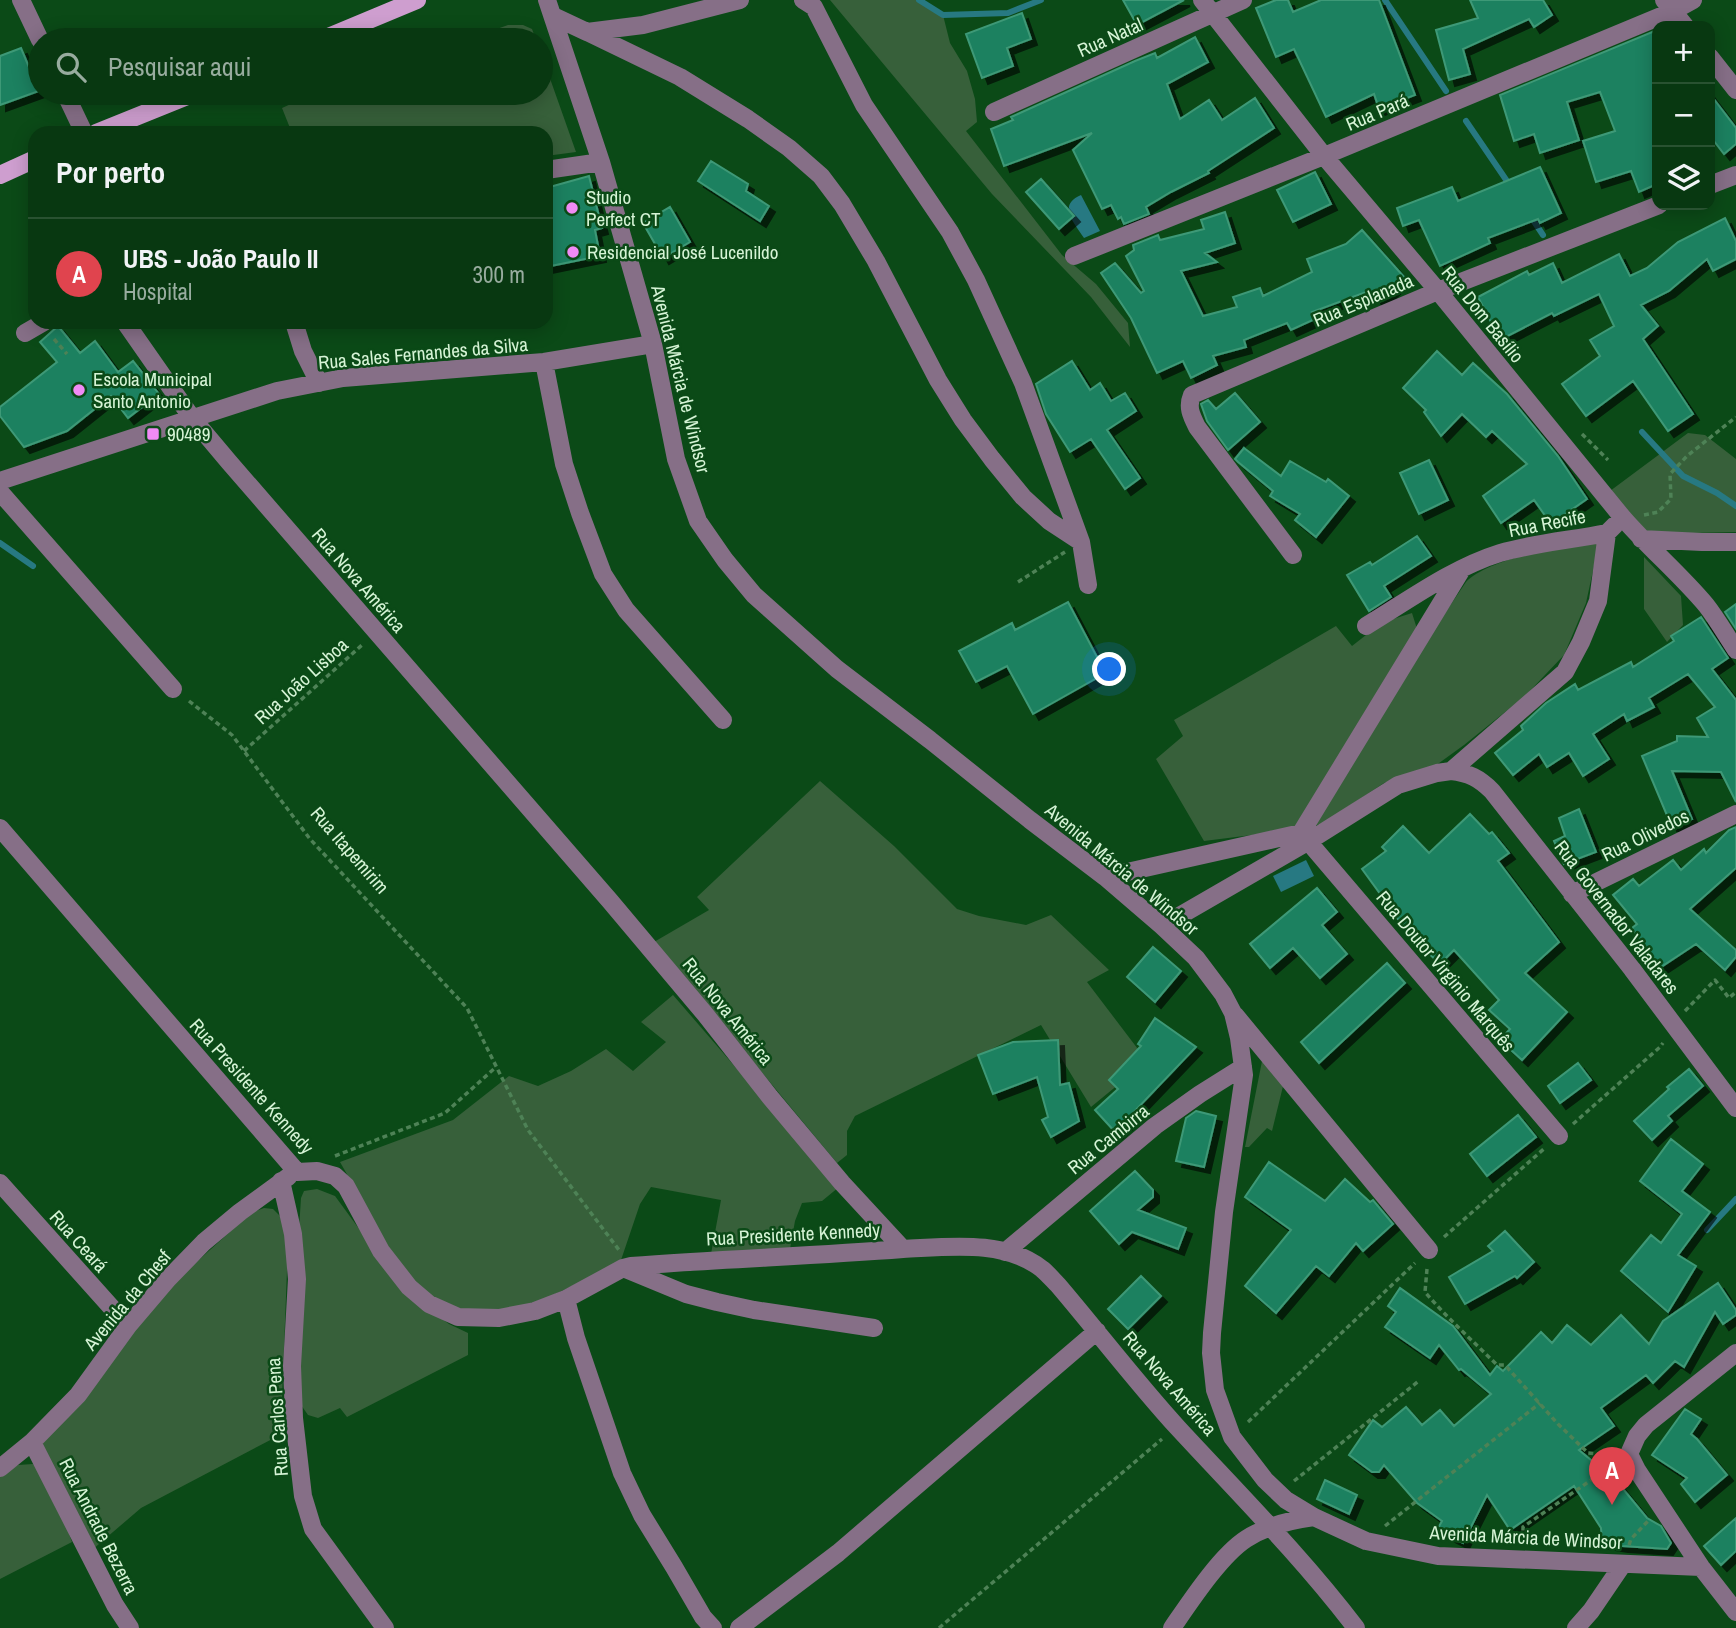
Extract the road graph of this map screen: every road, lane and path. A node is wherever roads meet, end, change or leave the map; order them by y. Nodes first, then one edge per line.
1 (21, 0) edge
2 (417, 0) edge
3 (740, 0) edge
4 (803, 0) edge
5 (1243, 0) edge
6 (1693, 0) edge
7 (1669, 5) edge
8 (1208, 6) edge
9 (550, 8) edge
10 (1681, 21) edge
11 (34, 28) edge
12 (350, 28) edge
13 (587, 32) junction
14 (1715, 63) edge
15 (1736, 90) edge
16 (71, 105) edge
17 (165, 105) edge
18 (994, 112) dead end
19 (81, 126) edge
20 (113, 126) edge
21 (1324, 156) junction
22 (28, 162) edge
23 (601, 162) junction
24 (553, 169) edge
25 (0, 175) edge
26 (1736, 175) edge
27 (1715, 183) edge
28 (1652, 208) edge
29 (1074, 256) dead end
30 (1438, 291) junction
31 (32, 329) edge
32 (130, 329) edge
33 (296, 329) edge
34 (25, 333) dead end
35 (653, 344) junction
36 (544, 362) junction
37 (319, 383) junction
38 (1736, 417) edge
39 (192, 418) junction
40 (0, 481) edge
41 (0, 492) edge
42 (1623, 518) junction
43 (1607, 533) junction
44 (1641, 539) junction
45 (1736, 541) edge
46 (1081, 542) junction
47 (1293, 555) dead end
48 (1462, 569) junction
49 (1018, 582) dead end
50 (1088, 584) dead end
51 (1366, 626) dead end
52 (376, 632) junction
53 (1736, 650) edge
54 (173, 689) joint
55 (723, 720) dead end
56 (244, 751) junction
57 (1451, 771) junction
58 (1736, 814) edge
59 (0, 828) edge
60 (1305, 837) junction
61 (1105, 877) junction
62 (1572, 894) junction
63 (1163, 926) junction
64 (1736, 992) edge
65 (1233, 1013) junction
66 (1673, 1024) junction
67 (496, 1067) junction
68 (1243, 1068) junction
69 (1736, 1108) edge
70 (1559, 1136) dead end
71 (332, 1157) dead end
72 (297, 1171) junction
73 (281, 1181) junction
74 (0, 1183) edge
75 (903, 1249) junction
76 (1429, 1250) junction
77 (1005, 1252) junction
78 (627, 1267) junction
79 (566, 1299) junction
80 (128, 1326) junction
81 (873, 1328) dead end
82 (1097, 1331) junction
83 (1736, 1353) edge
84 (1420, 1380) dead end
85 (1541, 1402) junction
86 (1177, 1427) junction
87 (1232, 1437) junction
88 (32, 1442) junction
89 (1629, 1454) junction
90 (0, 1468) edge
91 (1278, 1493) junction
92 (1662, 1507) junction
93 (1314, 1517) junction
94 (1271, 1527) junction
95 (1366, 1541) junction
96 (1524, 1560) junction
97 (1623, 1563) junction
98 (1701, 1567) junction
99 (1736, 1612) edge
100 (130, 1628) edge
101 (385, 1628) edge
102 (713, 1628) edge
103 (739, 1628) edge
104 (939, 1628) edge
105 (1172, 1628) edge
106 (1356, 1628) edge
107 (1576, 1628) edge

1 - 11 street
2 - 12 main road
3 - 13 street
4 - 46 street
5 - 8 street, Rua Natal
6 - 7 street, Rua Pará
7 - 10 street
7 - 21 street, Rua Pará
8 - 18 street, Rua Natal
8 - 21 street, Rua Dom Basílio
9 - 13 street
9 - 23 street, Avenida Márcia de Windsor
13 - 46 street
14 - 15 street
16 - 19 street
17 - 20 main road
21 - 29 street, Rua Pará
21 - 30 street, Rua Dom Basílio
22 - 25 main road
23 - 24 street
23 - 35 street, Avenida Márcia de Windsor
26 - 27 street
28 - 30 street, Rua Esplanada
30 - 42 street, Rua Dom Basílio
30 - 47 street, Rua Esplanada
31 - 34 street
32 - 39 street, Rua Nova América
33 - 37 street
35 - 36 street, Rua Sales Fernandes da Silva
35 - 61 street, Avenida Márcia de Windsor
36 - 37 street, Rua Sales Fernandes da Silva
36 - 55 street
37 - 39 street, Rua Sales Fernandes da Silva
38 - 42 path
39 - 40 street, Rua Sales Fernandes da Silva
39 - 52 street, Rua Nova América
41 - 54 street
42 - 43 street, Rua Recife
42 - 44 street, Rua Dom Basílio
43 - 48 street, Rua Recife
43 - 57 street
44 - 45 street
44 - 53 street, Rua Dom Basílio
46 - 49 path
46 - 50 street
48 - 51 street, Rua Recife
48 - 60 street
52 - 56 path, Rua João Lisboa
52 - 75 street, Rua Nova América
54 - 56 path, Rua Itapemirim
56 - 67 path, Rua Itapemirim
57 - 60 street
57 - 62 street, Rua Governador Valadares
58 - 62 street, Rua Olivedos
59 - 72 street, Rua Presidente Kennedy
60 - 61 street
60 - 63 street
60 - 70 street, Rua Doutor Virginio Marquês
61 - 63 street, Avenida Márcia de Windsor
62 - 66 street, Rua Governador Valadares
63 - 65 street, Avenida Márcia de Windsor
64 - 66 path
65 - 68 street, Avenida Márcia de Windsor
65 - 76 street
66 - 69 street, Rua Governador Valadares
67 - 71 path
67 - 78 path, Rua Itapemirim
68 - 77 street, Rua Cambirra
68 - 87 street, Avenida Márcia de Windsor
72 - 73 street, Avenida da Chesf
72 - 79 street, Rua Presidente Kennedy
73 - 80 street, Avenida da Chesf
73 - 101 street, Rua Carlos Pena
74 - 80 street, Rua Ceará
75 - 77 street, Rua Nova América
75 - 78 street, Rua Presidente Kennedy
76 - 85 path
76 - 87 path
77 - 82 street, Rua Nova América
78 - 79 street, Rua Presidente Kennedy
78 - 81 street
79 - 102 street
80 - 88 street, Avenida da Chesf
82 - 86 street, Rua Nova América
82 - 103 street
83 - 89 street
84 - 91 path
85 - 89 path
85 - 95 path
86 - 94 street, Rua Nova América
86 - 104 path
87 - 91 street, Avenida Márcia de Windsor
88 - 90 street, Avenida da Chesf
88 - 100 street, Rua Andrade Bezerra
89 - 92 street
89 - 96 path
91 - 93 street, Avenida Márcia de Windsor
92 - 97 path
92 - 98 street
93 - 94 street
93 - 95 street, Avenida Márcia de Windsor
94 - 105 street
94 - 106 street, Rua Nova América
95 - 96 street, Avenida Márcia de Windsor
96 - 97 street, Avenida Márcia de Windsor
97 - 98 street, Avenida Márcia de Windsor
97 - 107 street
98 - 99 street

